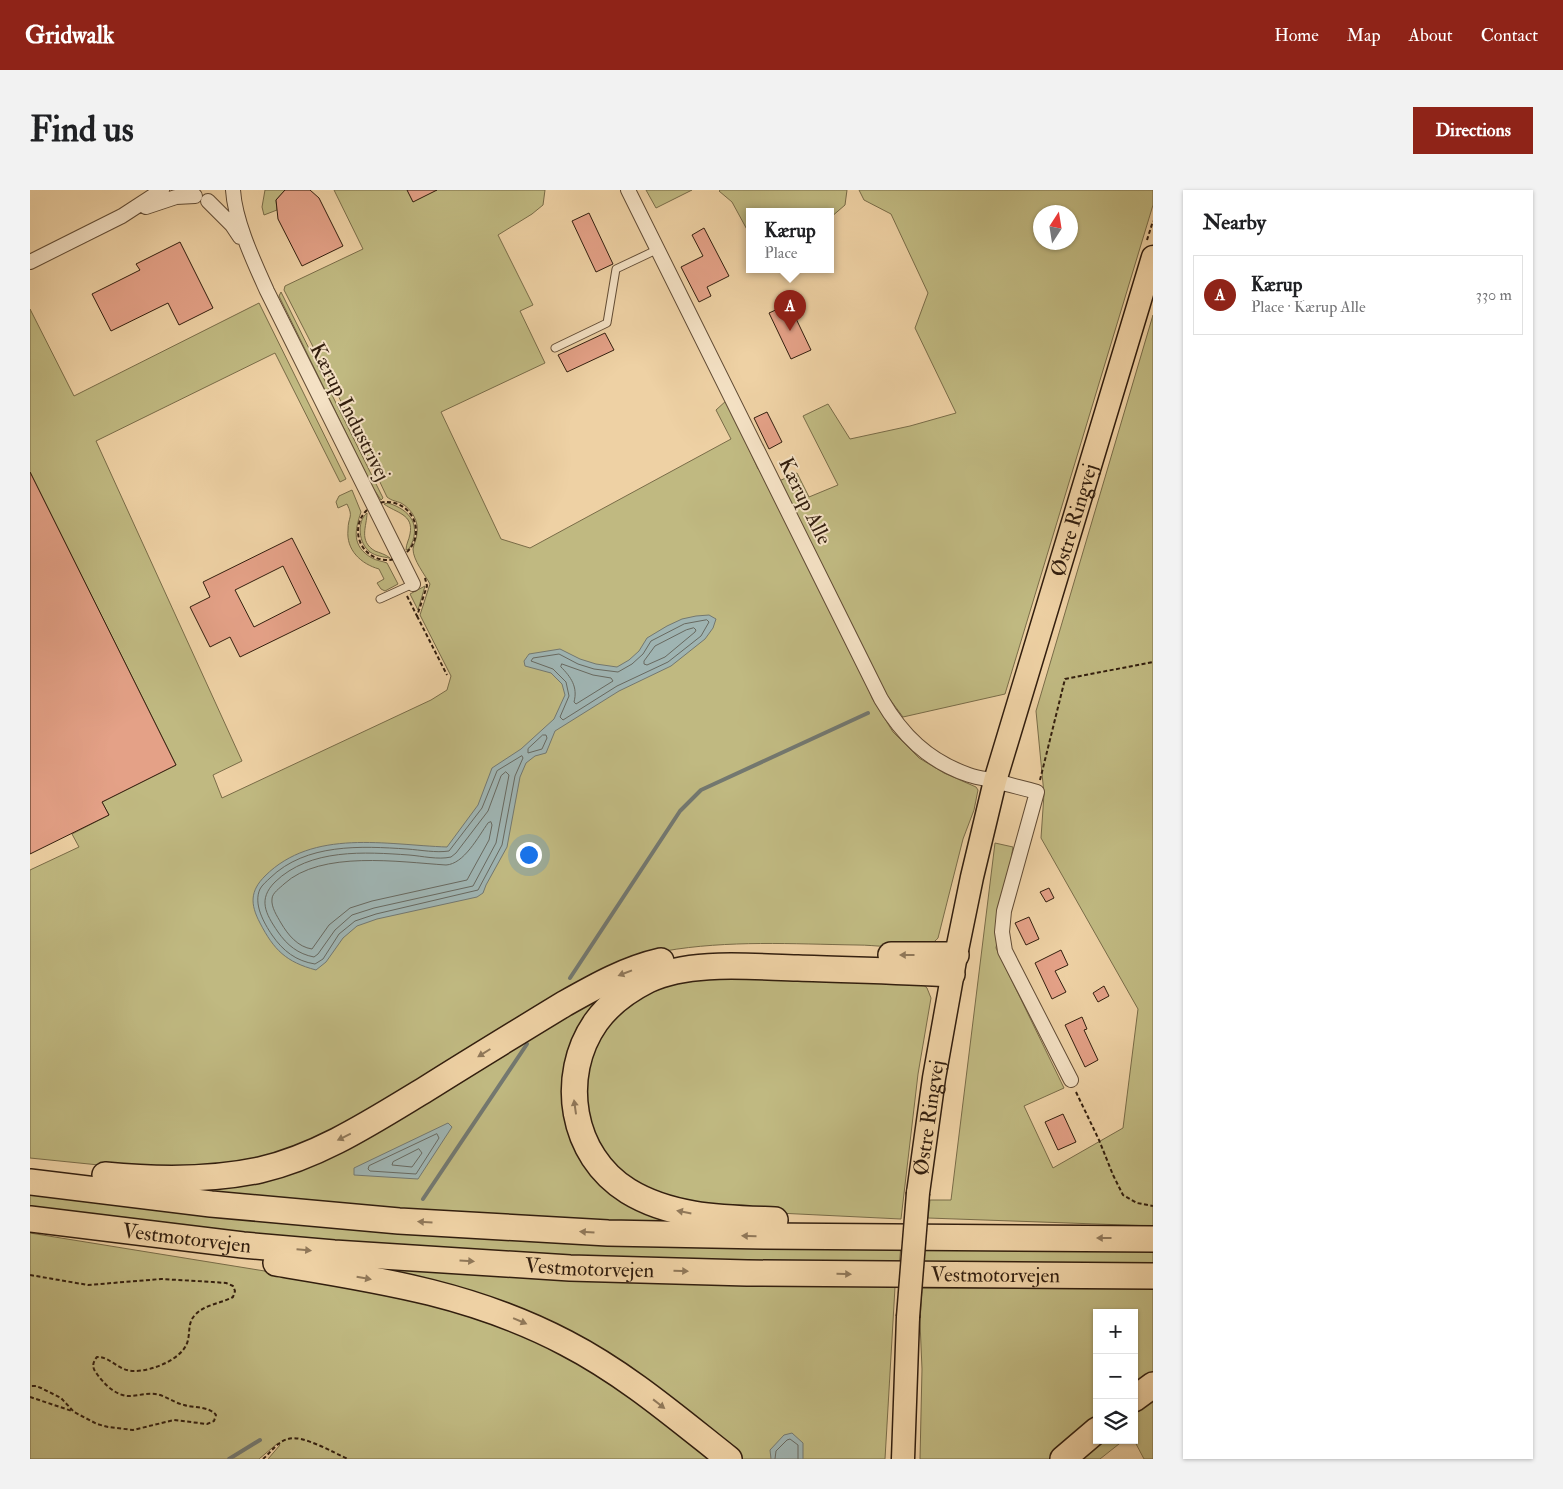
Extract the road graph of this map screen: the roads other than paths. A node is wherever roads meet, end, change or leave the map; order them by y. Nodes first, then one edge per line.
1 (162, 190) edge
2 (233, 190) edge
3 (628, 190) edge
4 (197, 196) edge
5 (122, 216) junction
6 (660, 252) junction
7 (252, 257) junction
8 (1153, 257) edge
9 (30, 262) edge
10 (556, 348) dead end
11 (413, 584) joint
12 (380, 599) dead end
13 (995, 781) junction
14 (954, 964) junction
15 (1070, 1080) road end
16 (30, 1166) edge
17 (30, 1182) edge
18 (35, 1220) edge
19 (1064, 1238) junction
20 (1153, 1239) edge
21 (1153, 1276) edge
22 (1153, 1385) edge
23 (1138, 1396) edge
24 (1093, 1433) edge
25 (729, 1459) edge
26 (903, 1459) edge
27 (1063, 1459) edge

1 - 5 street
2 - 4 street
2 - 7 street, Kærup Industrivej
3 - 6 street, Kærup Alle
4 - 5 street
4 - 7 street, Kærup Industrivej
5 - 9 street
6 - 10 lane
6 - 13 street, Kærup Alle
7 - 11 street, Kærup Industrivej
8 - 13 main road, Østre Ringvej
11 - 12 lane
13 - 14 main road, Østre Ringvej
13 - 15 street
14 -> 16 highway
19 -> 14 highway
14 - 26 main road, Østre Ringvej, bridge
19 -> 17 highway, Vestmotorvejen
18 -> 21 highway, Vestmotorvejen
18 -> 25 highway
20 -> 19 highway, Vestmotorvejen
22 - 23 highway
24 - 27 highway

